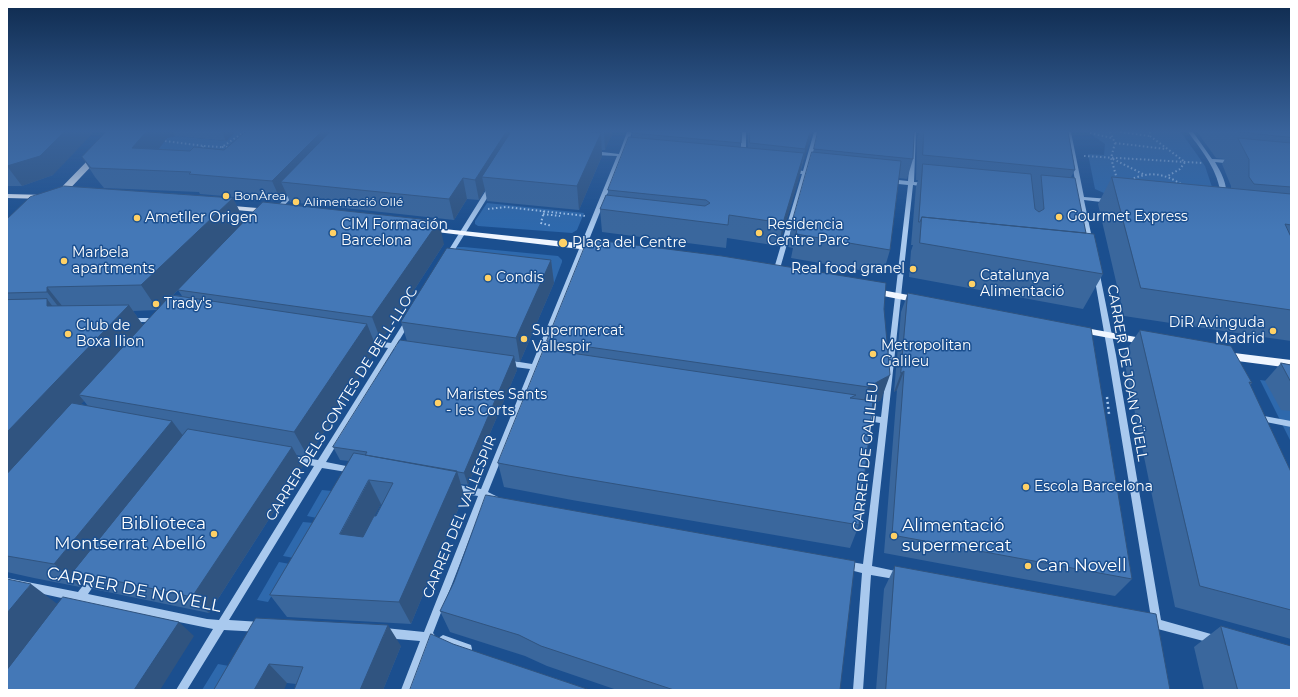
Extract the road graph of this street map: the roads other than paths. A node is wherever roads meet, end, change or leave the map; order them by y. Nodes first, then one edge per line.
1 (89, 165) edge
2 (617, 165) edge
3 (808, 165) edge
4 (912, 165) edge
5 (1075, 165) edge
6 (1210, 165) edge
7 (785, 170) edge
8 (806, 173) junction
9 (822, 174) edge
10 (495, 181) edge
11 (885, 181) edge
12 (911, 183) junction
13 (932, 185) edge
14 (300, 186) edge
15 (7, 196) edge
16 (1061, 197) edge
17 (72, 198) edge
18 (1081, 198) junction
19 (54, 200) junction
20 (1223, 201) edge
21 (1115, 202) edge
22 (214, 206) edge
23 (276, 211) junction
24 (289, 212) edge
25 (265, 218) edge
26 (416, 227) edge
27 (462, 233) junction
28 (582, 246) junction
29 (607, 250) edge
30 (1092, 252) edge
31 (445, 261) edge
32 (1095, 269) edge
33 (775, 272) edge
34 (865, 290) edge
35 (897, 296) junction
36 (925, 301) edge
37 (412, 315) edge
38 (161, 319) edge
39 (123, 320) edge
40 (1067, 328) edge
41 (1108, 335) junction
42 (359, 341) edge
43 (1154, 344) edge
44 (394, 346) junction
45 (410, 349) edge
46 (1217, 354) edge
47 (1232, 357) junction
48 (500, 362) edge
49 (1291, 364) edge
50 (534, 367) junction
51 (1237, 367) edge
52 (554, 370) edge
53 (859, 417) edge
54 (1264, 420) edge
55 (884, 421) junction
56 (1291, 424) edge
57 (287, 458) edge
58 (320, 465) junction
59 (361, 472) edge
60 (445, 486) edge
61 (483, 493) junction
62 (503, 502) edge
63 (838, 564) edge
64 (867, 570) junction
65 (98, 573) edge
66 (908, 577) edge
67 (7, 582) edge
68 (78, 600) junction
69 (1140, 620) edge
70 (222, 625) junction
71 (269, 627) edge
72 (1158, 628) junction
73 (379, 633) edge
74 (426, 636) junction
75 (1223, 640) edge
76 (480, 653) edge
77 (182, 690) edge
78 (406, 690) edge
79 (858, 690) edge

1 - 19 main road
2 - 28 street, CARRER DEL VALLESPIR
3 - 8 street
4 - 12 street, CARRER DE GALILEU
5 - 18 street
6 - 20 street
7 - 8 street
8 - 9 street
8 - 33 street
10 - 27 street
11 - 12 street
12 - 13 street
12 - 35 street, CARRER DE GALILEU
14 - 23 street
15 - 19 main road
16 - 18 street
17 - 19 main road
18 - 21 street
18 - 30 street
22 - 23 main road
23 - 24 main road
23 - 25 street
26 - 27 main road
27 - 28 main road
27 - 31 street
28 - 29 main road
28 - 50 street, CARRER DEL VALLESPIR
32 - 41 street, CARRER DE JOAN GÜELL
34 - 35 main road
35 - 36 main road
35 - 55 street, CARRER DE GALILEU
37 - 44 street, CARRER DELS COMTES DE BELL-LLOC
38 - 39 street
40 - 41 main road
41 - 43 main road
41 - 72 street, CARRER DE JOAN GÜELL
42 - 44 street
44 - 45 street
44 - 58 street, CARRER DELS COMTES DE BELL-LLOC
46 - 47 main road
47 - 49 main road
47 - 51 street
48 - 50 street
50 - 52 street
50 - 61 street, CARRER DEL VALLESPIR
53 - 55 street
54 - 56 street
55 - 64 street, CARRER DE GALILEU
57 - 58 street
58 - 59 street
58 - 70 street, CARRER DELS COMTES DE BELL-LLOC
60 - 61 street
61 - 62 street
61 - 74 street, CARRER DEL VALLESPIR
63 - 64 street
64 - 66 street
64 - 79 street, CARRER DE GALILEU
65 - 68 street
67 - 68 street, CARRER DE NOVELL
68 - 70 street, CARRER DE NOVELL
69 - 72 street
70 - 71 street, CARRER DE NOVELL
70 - 77 street, CARRER DELS COMTES DE BELL-LLOC
72 - 75 street
73 - 74 street
74 - 76 street
74 - 78 street, CARRER DEL VALLESPIR

